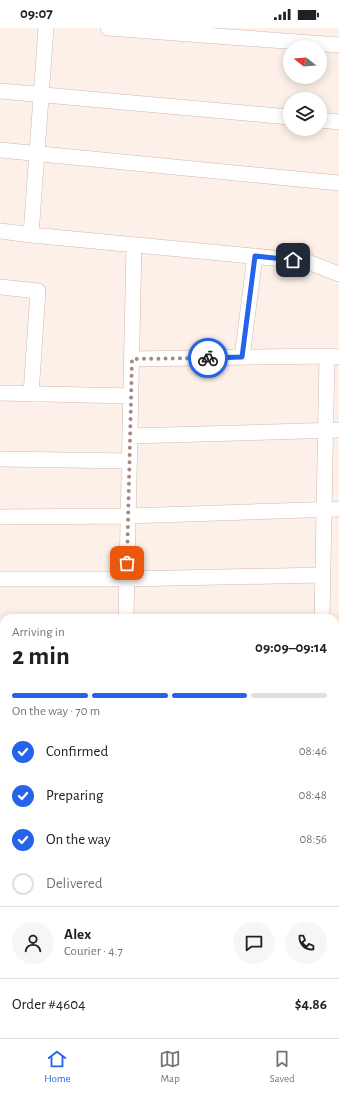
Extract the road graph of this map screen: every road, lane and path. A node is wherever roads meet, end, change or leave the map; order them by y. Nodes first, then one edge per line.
1 (46, 28) edge
2 (108, 28) edge
3 (339, 45) edge
4 (0, 91) edge
5 (41, 95) junction
6 (283, 116) edge
7 (327, 121) edge
8 (339, 122) edge
9 (0, 150) edge
10 (37, 154) junction
11 (339, 183) edge
12 (0, 231) edge
13 (31, 235) junction
14 (134, 245) junction
15 (255, 256) junction
16 (339, 274) edge
17 (0, 287) edge
18 (333, 356) edge
19 (242, 357) junction
20 (132, 359) junction
21 (0, 393) edge
22 (31, 394) junction
23 (131, 396) junction
24 (332, 431) edge
25 (130, 436) junction
26 (0, 459) edge
27 (130, 461) junction
28 (332, 509) edge
29 (128, 516) junction
30 (0, 517) edge
31 (323, 575) junction
32 (0, 579) edge
33 (127, 579) junction
34 (126, 614) edge
35 (322, 614) edge

1 - 5 street
2 - 3 street
4 - 5 street
5 - 6 street
5 - 10 street
7 - 8 street
9 - 10 street
10 - 11 street
10 - 13 street
12 - 13 street
13 - 14 street
14 - 15 street
14 - 20 street
15 - 16 street
15 - 19 street
17 - 22 street
18 - 19 street
18 - 24 street
19 - 20 street
20 - 23 street
21 - 22 street
22 - 23 street
23 - 25 street
24 - 25 street
24 - 28 street
25 - 27 street
26 - 27 street
27 - 29 street
28 - 29 street
28 - 31 street
29 - 30 street
29 - 33 street
31 - 33 street
31 - 35 street
32 - 33 street
33 - 34 street

